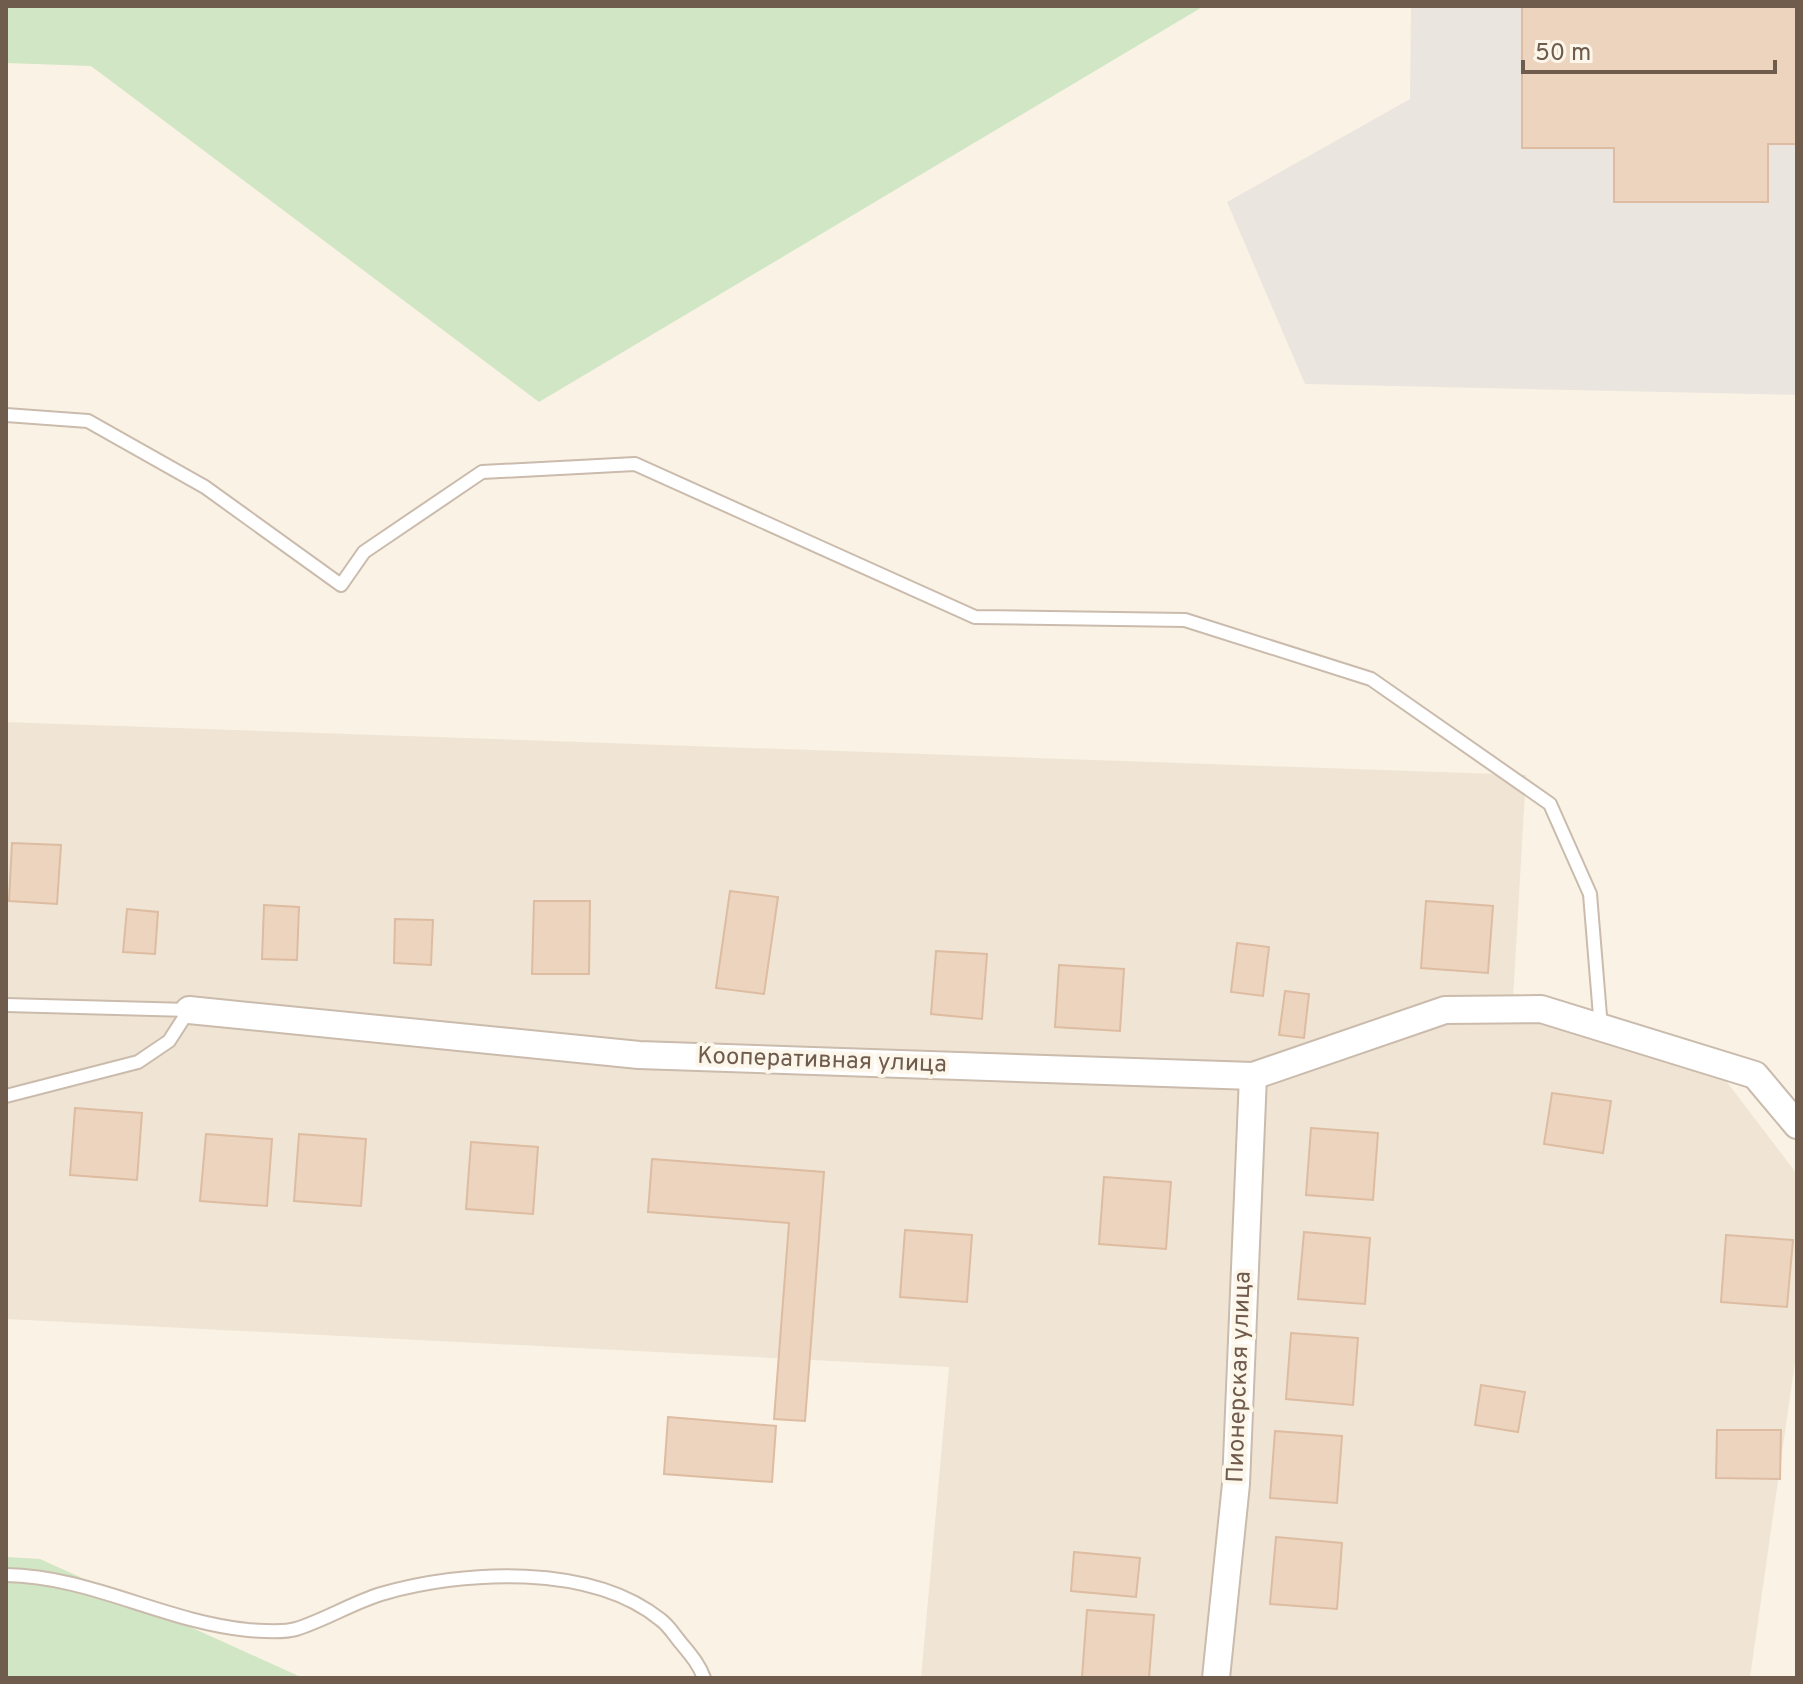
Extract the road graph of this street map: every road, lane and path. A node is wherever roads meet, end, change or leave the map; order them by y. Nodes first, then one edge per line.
1 (6, 415) edge
2 (6, 1005) edge
3 (189, 1010) junction
4 (1601, 1028) junction
5 (1253, 1076) junction
6 (6, 1096) edge
7 (1797, 1125) edge
8 (6, 1575) edge
9 (704, 1678) edge
10 (1216, 1678) edge

1 - 4 lane
2 - 3 lane
3 - 5 street, Кооперативная улица
3 - 6 lane
4 - 5 street, Кооперативная улица
4 - 7 street, Кооперативная улица
5 - 10 street, Пионерская улица
8 - 9 lane

